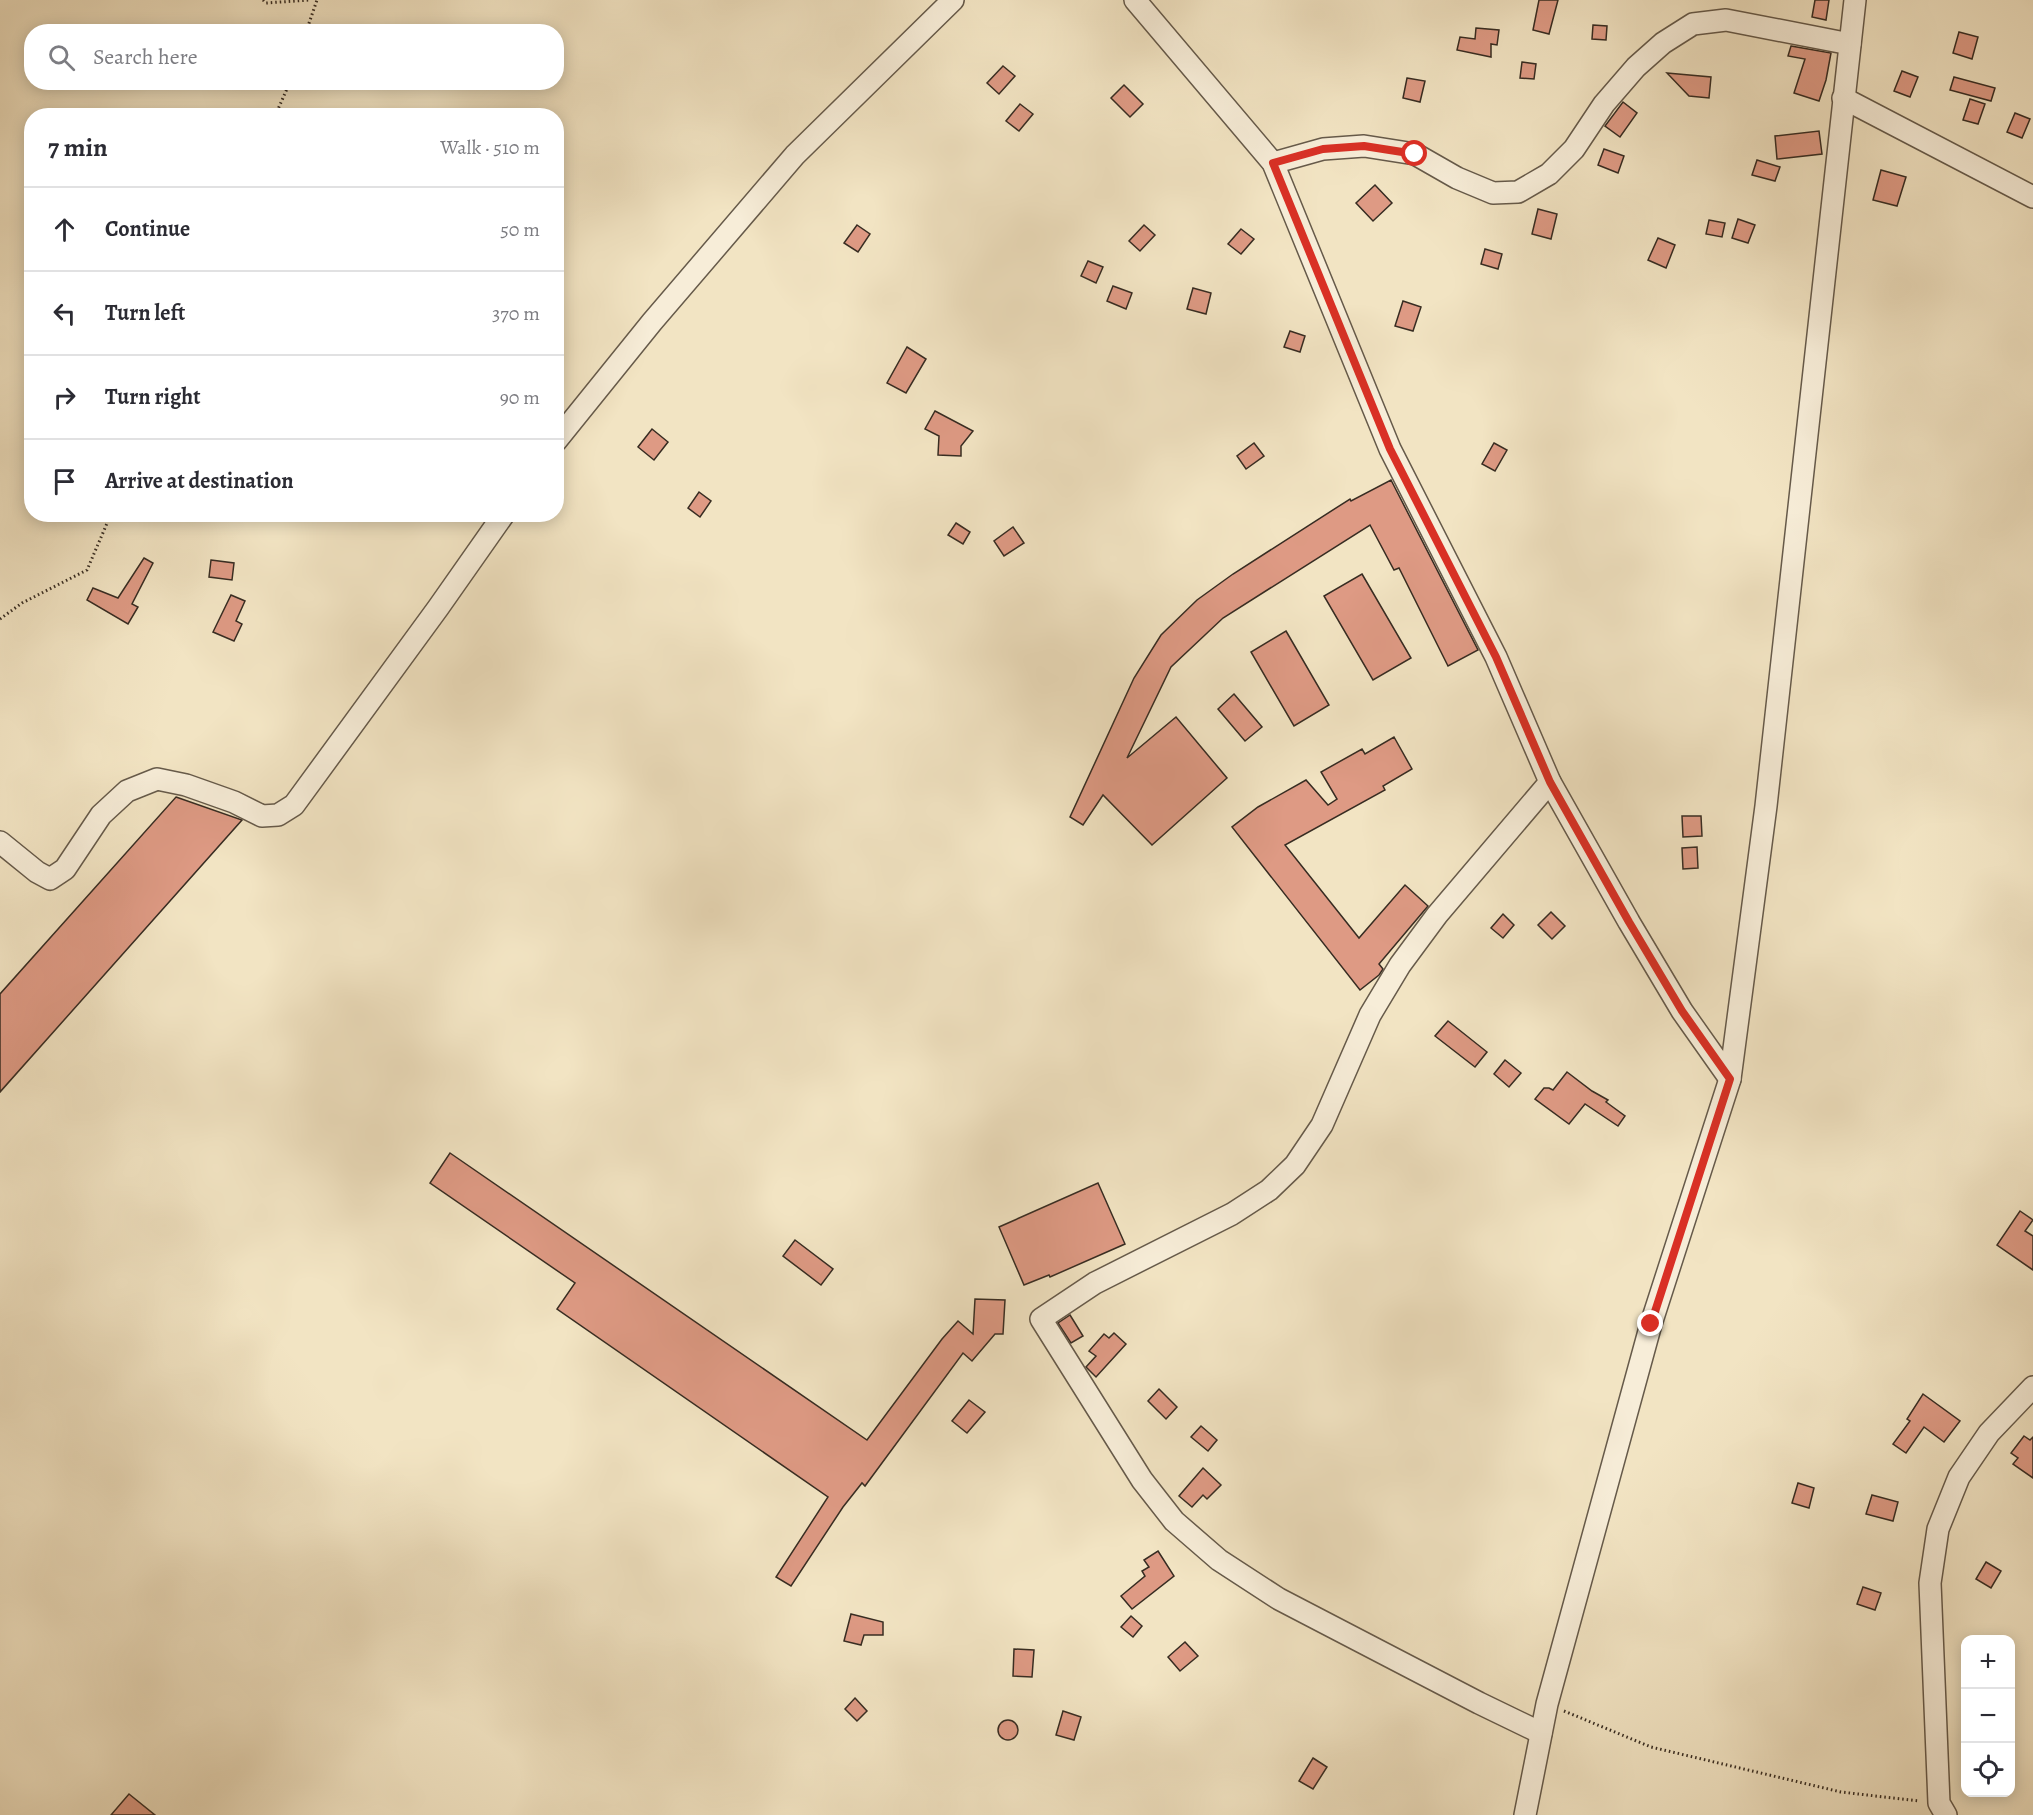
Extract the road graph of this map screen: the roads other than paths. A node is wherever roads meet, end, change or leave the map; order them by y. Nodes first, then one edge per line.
1 (953, 0) edge
2 (1135, 0) edge
3 (1855, 0) edge
4 (1850, 44) junction
5 (1843, 98) junction
6 (1273, 163) junction
7 (2033, 197) edge
8 (564, 431) edge
9 (498, 522) edge
10 (1550, 782) junction
11 (0, 842) edge
12 (1730, 1079) junction
13 (2033, 1387) edge
14 (1541, 1733) junction
15 (1942, 1809) edge
16 (1525, 1815) edge

1 - 8 street
2 - 6 street
3 - 4 street
4 - 5 street
4 - 6 street
5 - 7 street
5 - 12 street
6 - 10 street
9 - 11 street
10 - 12 street
10 - 14 street
12 - 14 street
13 - 15 street
14 - 16 street

